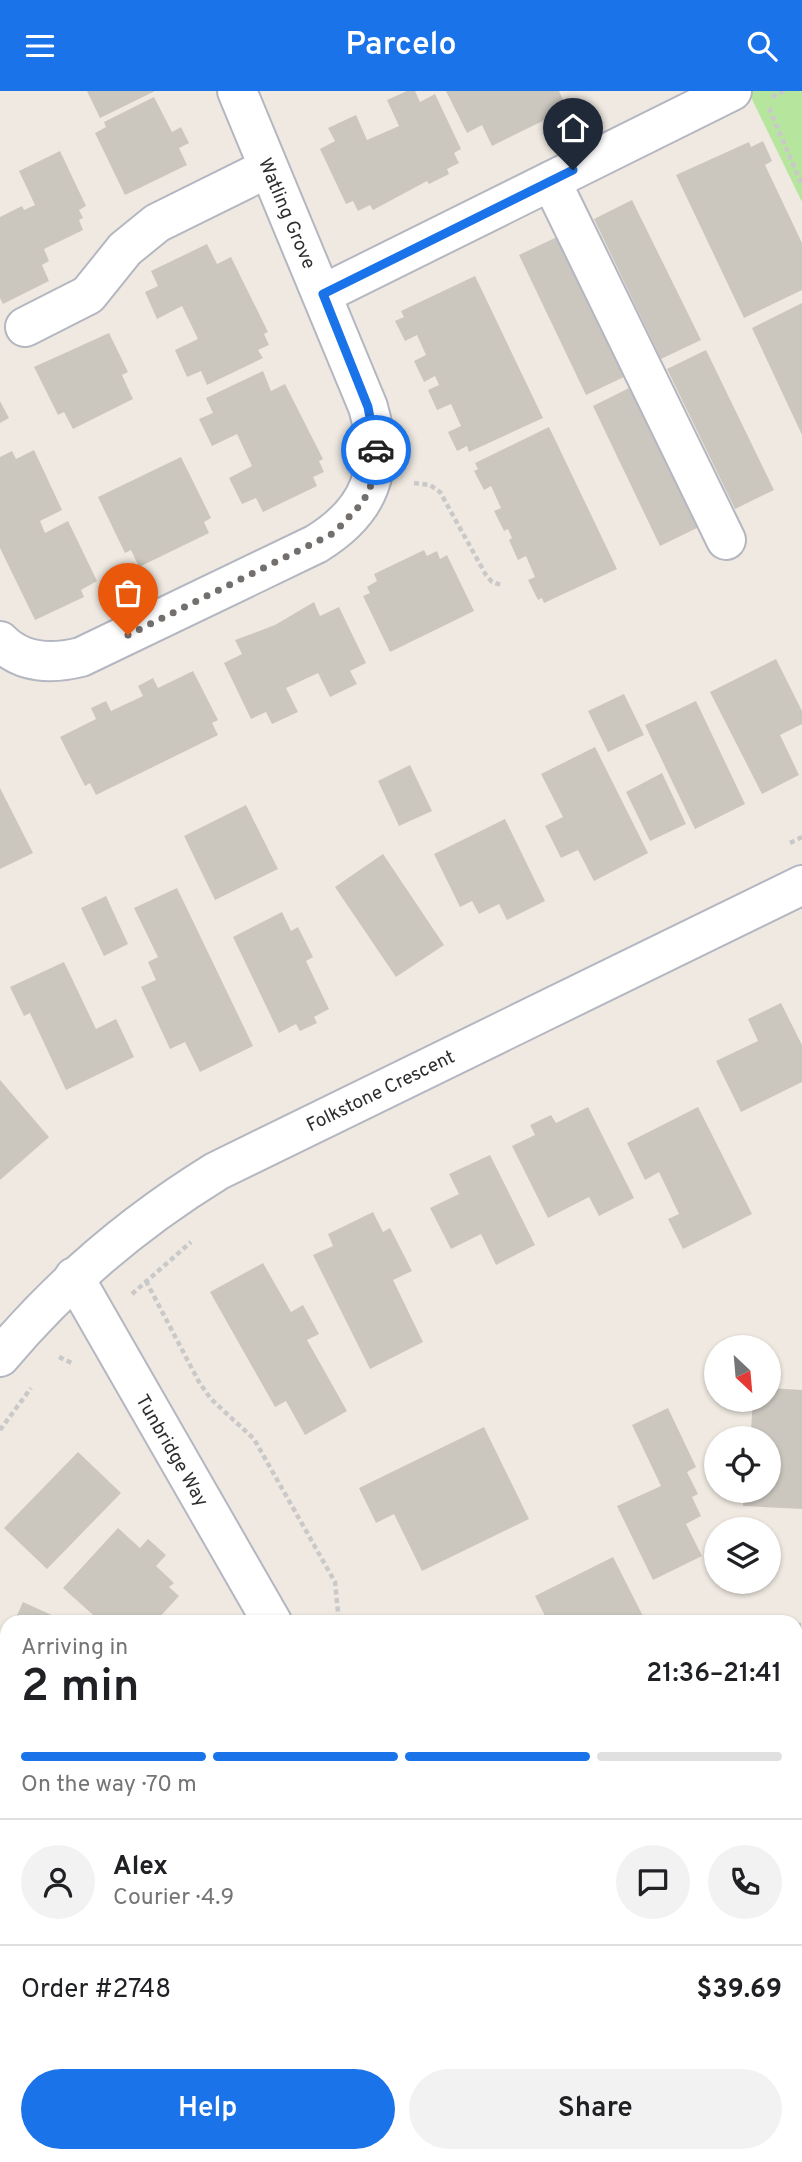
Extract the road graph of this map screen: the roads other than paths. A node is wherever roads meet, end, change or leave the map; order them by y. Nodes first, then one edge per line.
1 (237, 91) edge
2 (748, 96) edge
3 (268, 168) junction
4 (551, 181) junction
5 (323, 294) junction
6 (24, 327) dead end
7 (726, 540) dead end
8 (0, 641) edge
9 (802, 885) edge
10 (74, 1277) junction
11 (0, 1357) edge
12 (268, 1615) edge

1 - 3 street, Watling Grove
2 - 4 street
3 - 5 street, Watling Grove
3 - 6 street
4 - 5 street
4 - 7 street
5 - 8 street, Watling Grove
9 - 10 street, Folkstone Crescent
10 - 11 street, Folkstone Crescent
10 - 12 street, Tunbridge Way

